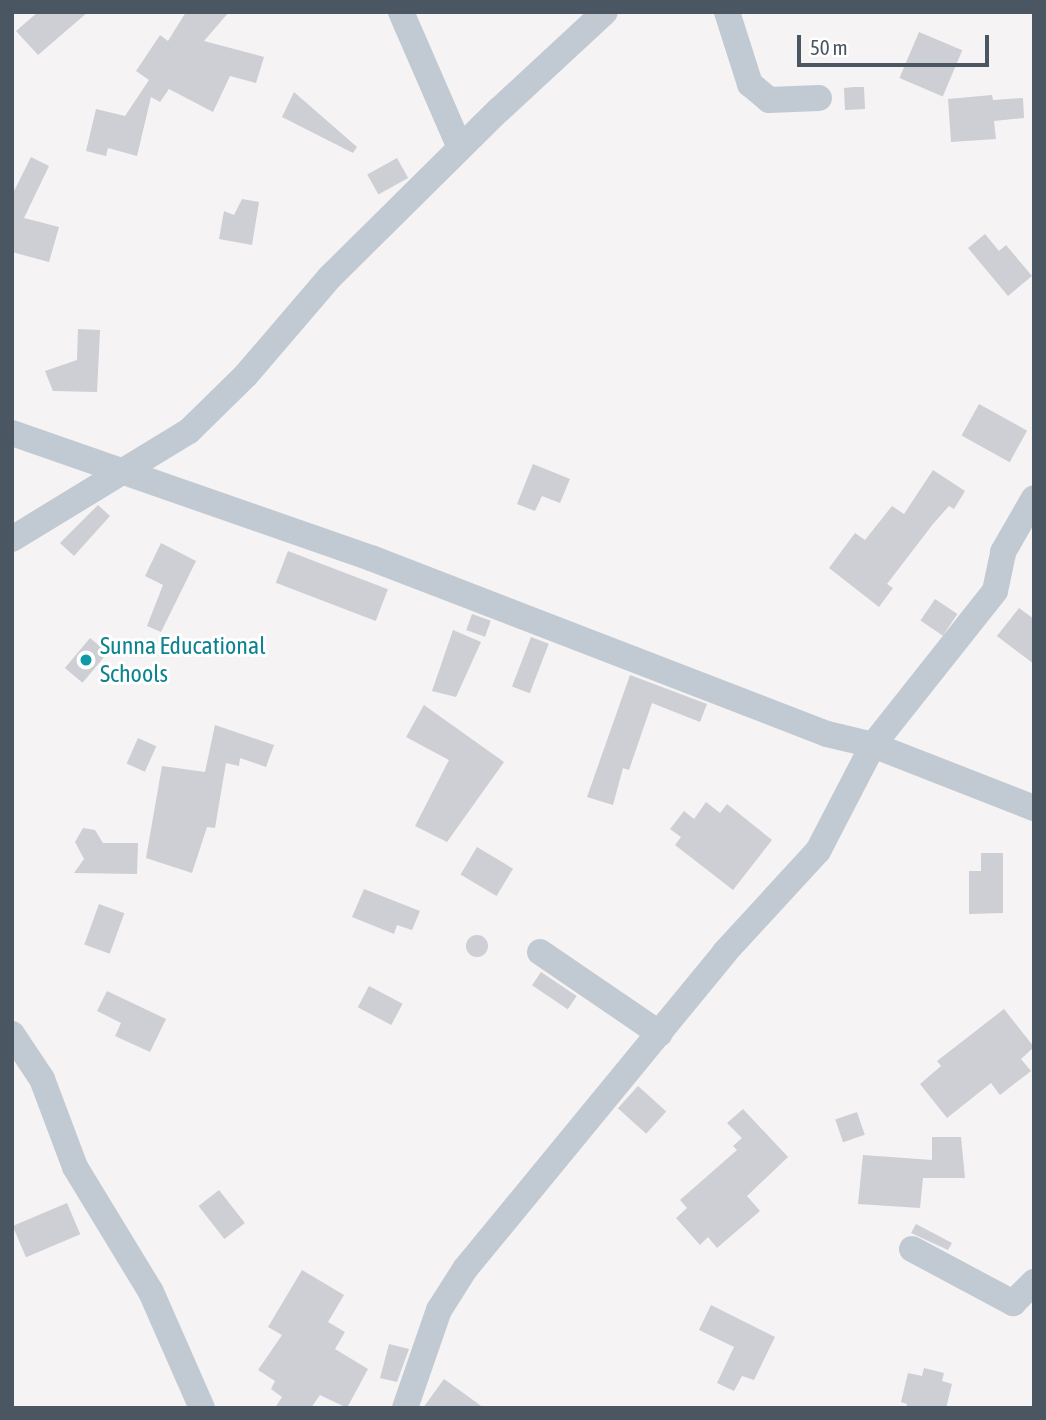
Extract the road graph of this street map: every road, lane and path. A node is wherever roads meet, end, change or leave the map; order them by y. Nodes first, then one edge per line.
1 (401, 12) edge
2 (605, 12) edge
3 (727, 12) edge
4 (819, 98) dead end
5 (460, 148) junction
6 (12, 433) edge
7 (129, 471) junction
8 (1034, 498) edge
9 (12, 539) edge
10 (873, 745) junction
11 (1034, 808) edge
12 (540, 952) dead end
13 (12, 1034) edge
14 (660, 1034) junction
15 (912, 1249) dead end
16 (1034, 1282) edge
17 (202, 1408) edge
18 (405, 1408) edge

1 - 5 street
2 - 5 street
3 - 4 street
5 - 7 street
6 - 7 street
7 - 9 street
7 - 10 street
8 - 10 street
10 - 11 street
10 - 14 street
12 - 14 street
13 - 17 street
14 - 18 street
15 - 16 street

